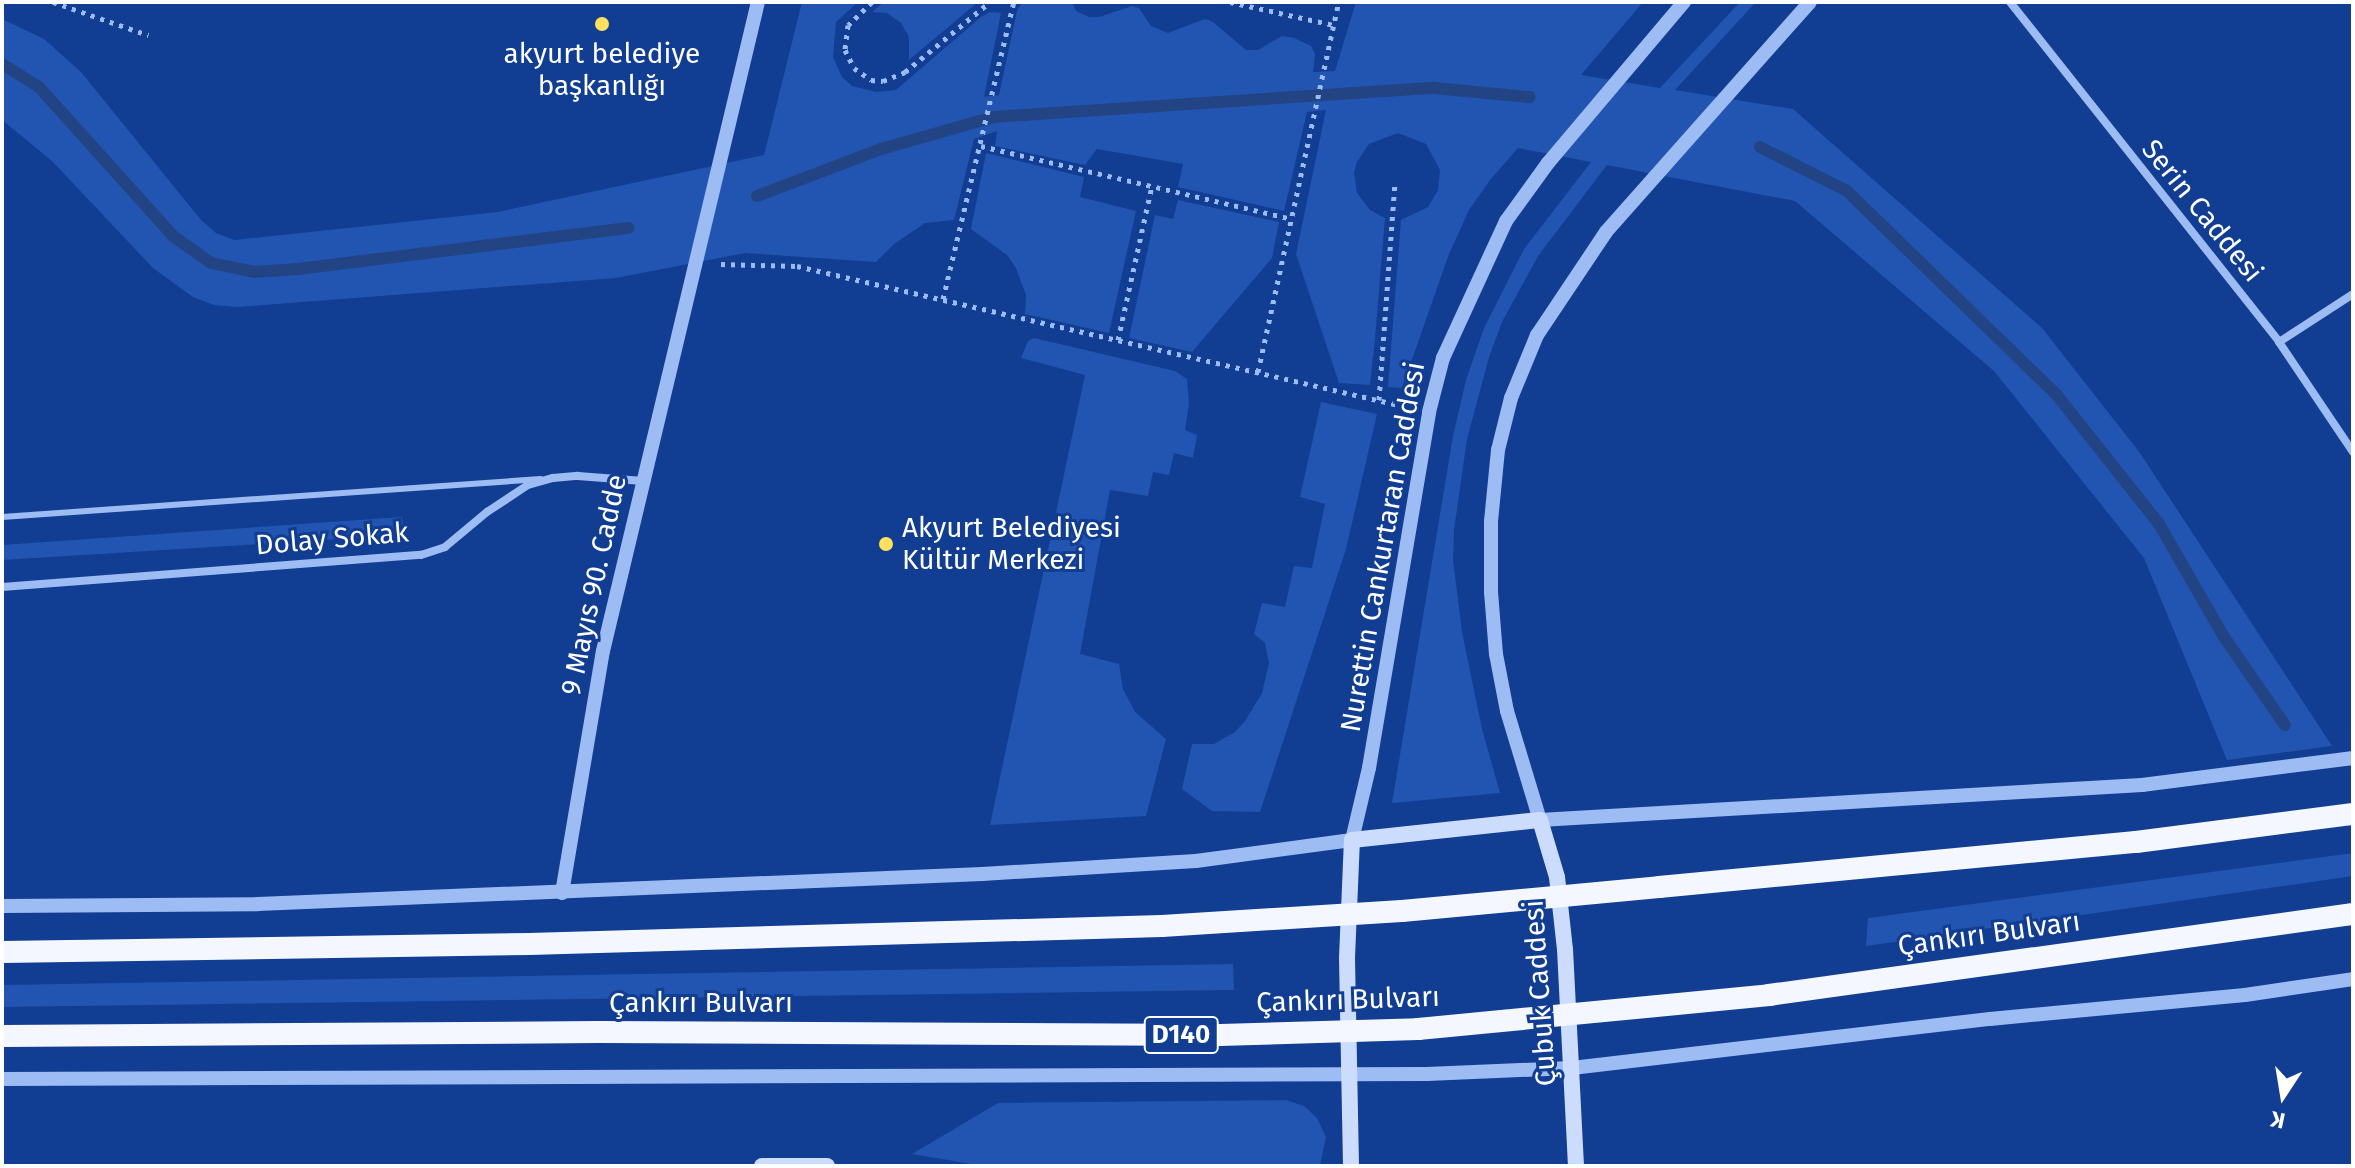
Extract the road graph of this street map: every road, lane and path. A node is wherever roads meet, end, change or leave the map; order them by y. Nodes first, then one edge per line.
1 (53, 2) edge
2 (758, 2) edge
3 (872, 2) edge
4 (990, 2) edge
5 (1014, 2) edge
6 (1230, 2) edge
7 (1339, 2) edge
8 (1684, 2) edge
9 (1810, 2) edge
10 (2010, 2) edge
11 (1334, 25) junction
12 (148, 35) dead end
13 (982, 143) junction
14 (1395, 183) dead end
15 (1152, 186) junction
16 (1292, 219) junction
17 (693, 267) junction
18 (2353, 294) edge
19 (943, 299) junction
20 (1118, 340) junction
21 (2279, 342) junction
22 (1258, 372) junction
23 (1379, 400) junction
24 (1429, 412) junction
25 (2353, 452) edge
26 (553, 478) junction
27 (643, 481) junction
28 (2, 517) edge
29 (2, 587) edge
30 (2353, 758) edge
31 (2353, 814) edge
32 (1540, 820) junction
33 (1352, 840) junction
34 (562, 893) junction
35 (2, 906) edge
36 (2353, 914) edge
37 (2, 952) edge
38 (2353, 979) edge
39 (2, 1036) edge
40 (1572, 1068) junction
41 (1349, 1074) junction
42 (2, 1079) edge
43 (762, 1166) edge
44 (827, 1166) edge
45 (1351, 1166) edge
46 (1576, 1166) edge

1 - 12 path
2 - 17 street, 9 Mayıs 90. Cadde
3 - 4 path
5 - 13 path
6 - 11 path
7 - 11 path
8 - 24 street, Nurettin Cankurtaran Caddesi
9 - 32 street
10 - 21 street, Serin Caddesi
11 - 16 path
13 - 15 path
13 - 19 path
14 - 23 path
15 - 16 path
15 - 20 path
16 - 22 path
17 - 19 path
17 - 27 street, 9 Mayıs 90. Cadde
18 - 21 street
19 - 20 path
20 - 22 path
21 - 25 street, Serin Caddesi
22 - 23 path
23 - 24 path
24 - 33 street, Nurettin Cankurtaran Caddesi
26 - 27 street, Dolay Sokak
26 - 28 lane
26 - 29 street, Dolay Sokak
27 - 34 street, 9 Mayıs 90. Cadde
30 - 32 street
31 - 37 highway, bridge
32 - 33 main road
32 - 40 main road, Çubuk Caddesi
33 - 34 street
33 - 41 main road
34 - 35 street
36 - 39 highway, Çankırı Bulvarı / D140, bridge
38 - 40 street
40 - 41 street
40 - 46 main road, Çubuk Caddesi
41 - 42 street
41 - 45 main road
43 - 44 main road

